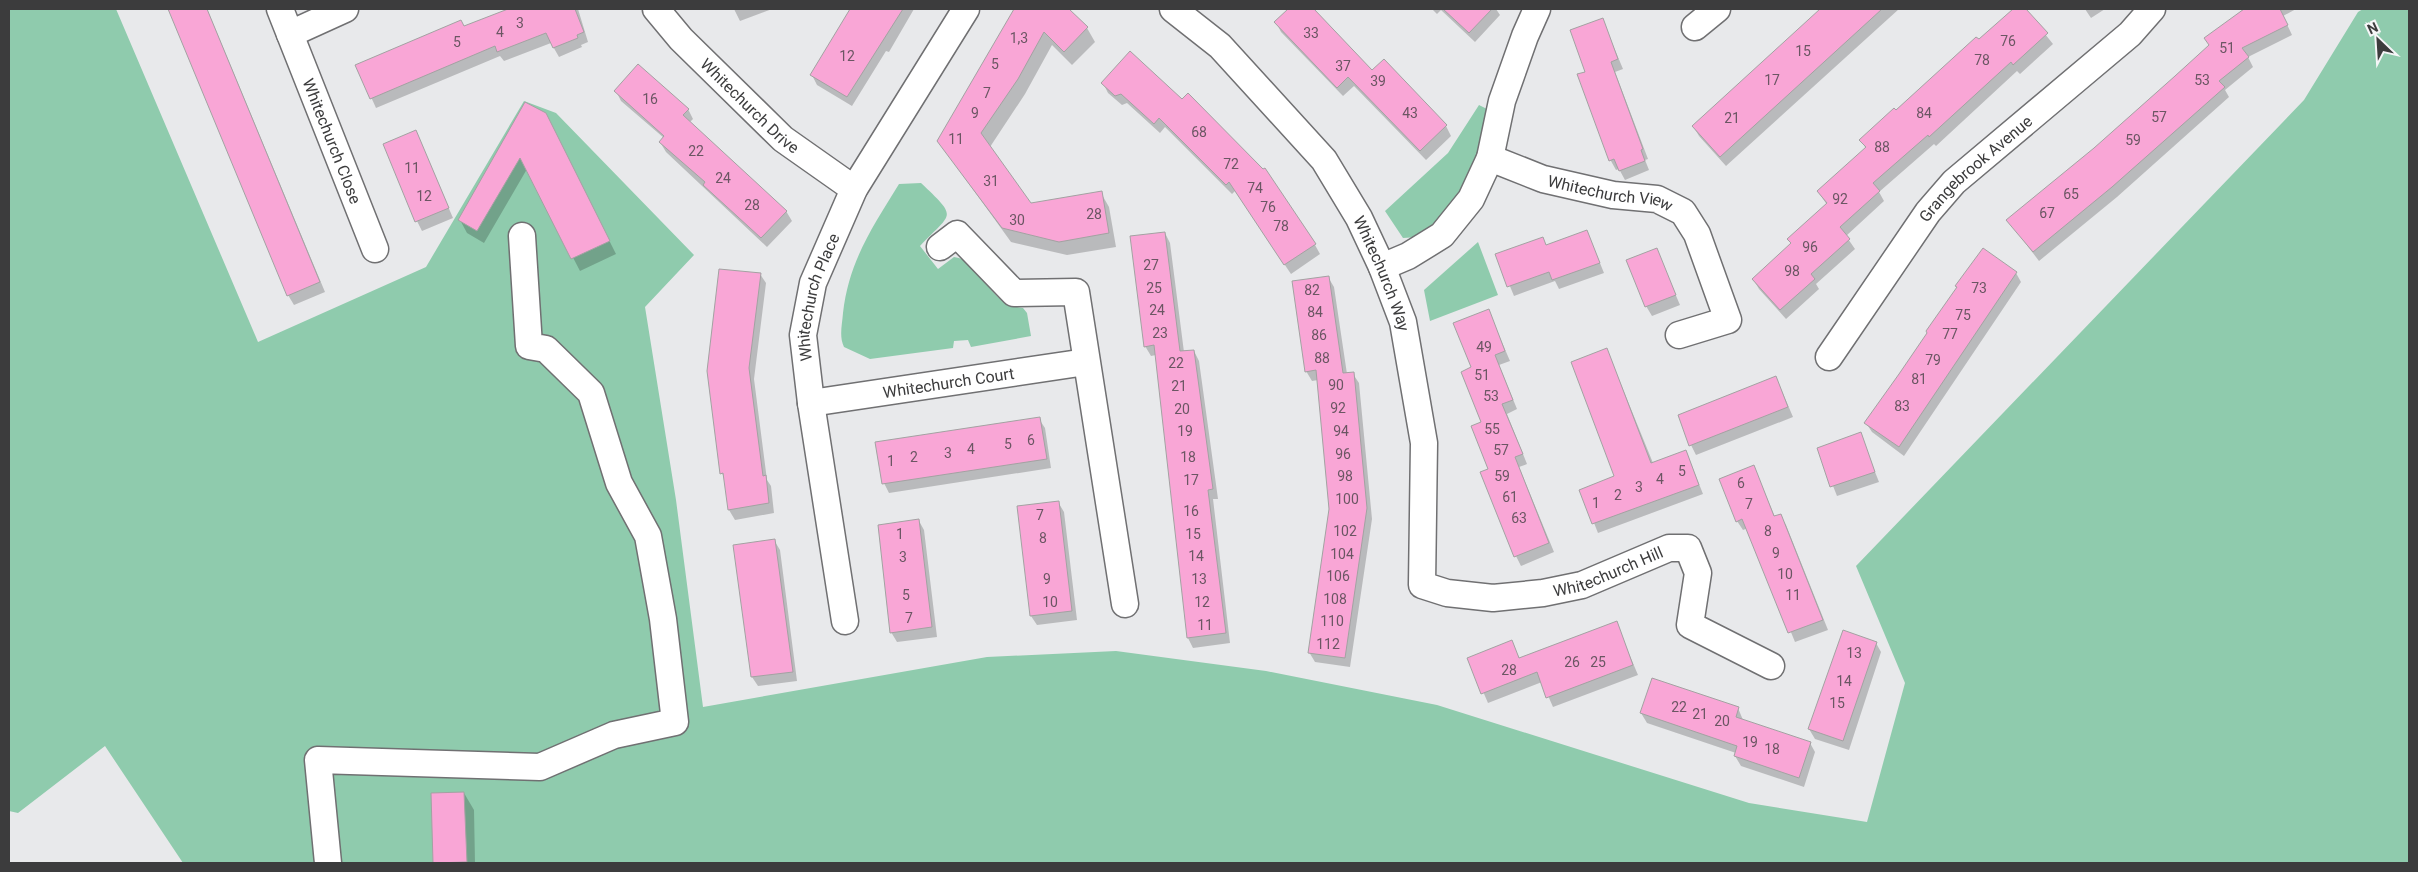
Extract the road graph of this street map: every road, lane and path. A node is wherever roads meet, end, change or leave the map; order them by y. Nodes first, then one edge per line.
1 (280, 9) edge
2 (345, 9) edge
3 (656, 9) edge
4 (966, 9) edge
5 (1537, 9) edge
6 (1717, 9) edge
7 (2152, 9) edge
8 (1177, 10) edge
9 (1695, 27) dead end
10 (290, 34) junction
11 (1490, 158) junction
12 (854, 189) junction
13 (522, 236) dead end
14 (940, 247) dead end
15 (375, 249) dead end
16 (1382, 268) junction
17 (1679, 335) dead end
18 (1829, 357) dead end
19 (1086, 362) junction
20 (811, 403) junction
21 (1447, 593) joint
22 (1126, 604) dead end
23 (846, 621) dead end
24 (1771, 666) dead end
25 (328, 863) edge

1 - 10 street, Whitechurch Close
2 - 10 street
3 - 12 street, Whitechurch Drive
4 - 12 street, Whitechurch Place
5 - 11 street
6 - 9 street
7 - 18 street, Grangebrook Avenue
8 - 16 street, Whitechurch Way
10 - 15 street, Whitechurch Close
11 - 16 street
11 - 17 street, Whitechurch View
12 - 20 street, Whitechurch Place
13 - 25 street
14 - 19 street
16 - 21 street, Whitechurch Way
19 - 20 street, Whitechurch Court
19 - 22 street
20 - 23 street, Whitechurch Place
21 - 24 street, Whitechurch Hill

